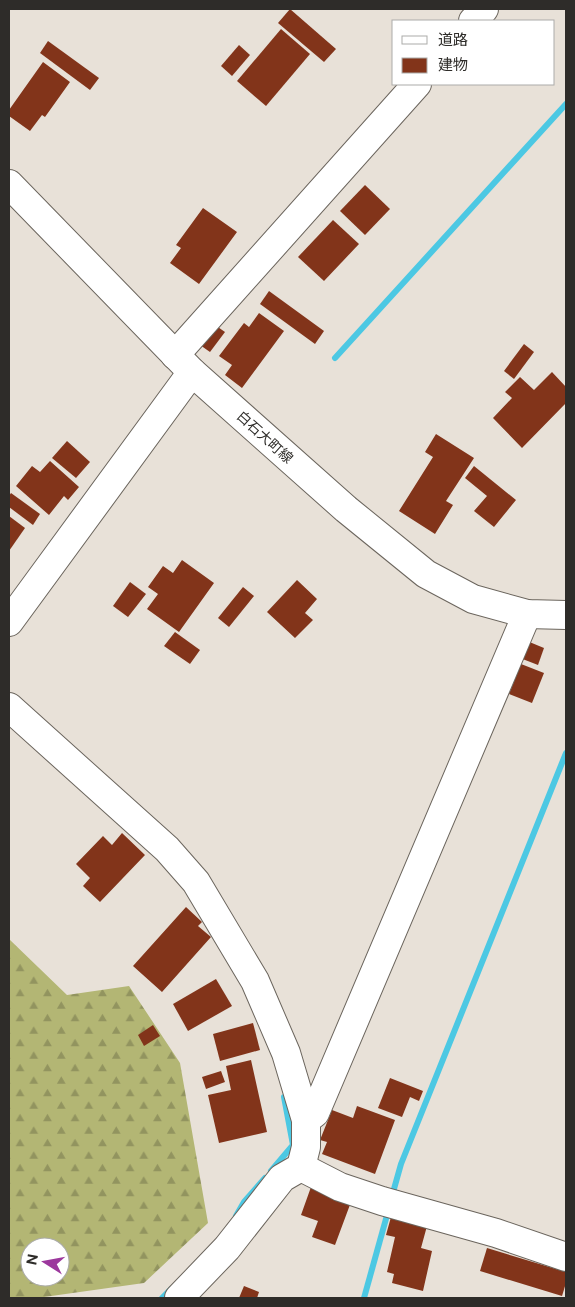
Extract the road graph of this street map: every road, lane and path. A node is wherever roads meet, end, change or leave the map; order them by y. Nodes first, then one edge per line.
1 (484, 9) edge
2 (474, 20) edge
3 (416, 85) edge
4 (9, 184) edge
5 (183, 363) junction
6 (528, 614) junction
7 (566, 615) edge
8 (9, 622) edge
9 (9, 706) edge
10 (306, 1120) junction
11 (301, 1167) junction
12 (566, 1257) edge
13 (179, 1298) edge

1 - 2 street
3 - 5 street
4 - 5 street, 白石大町線
5 - 6 street, 白石大町線
5 - 8 street
6 - 7 street, 白石大町線
6 - 10 street
9 - 10 street
10 - 11 street
11 - 12 street
11 - 13 street

